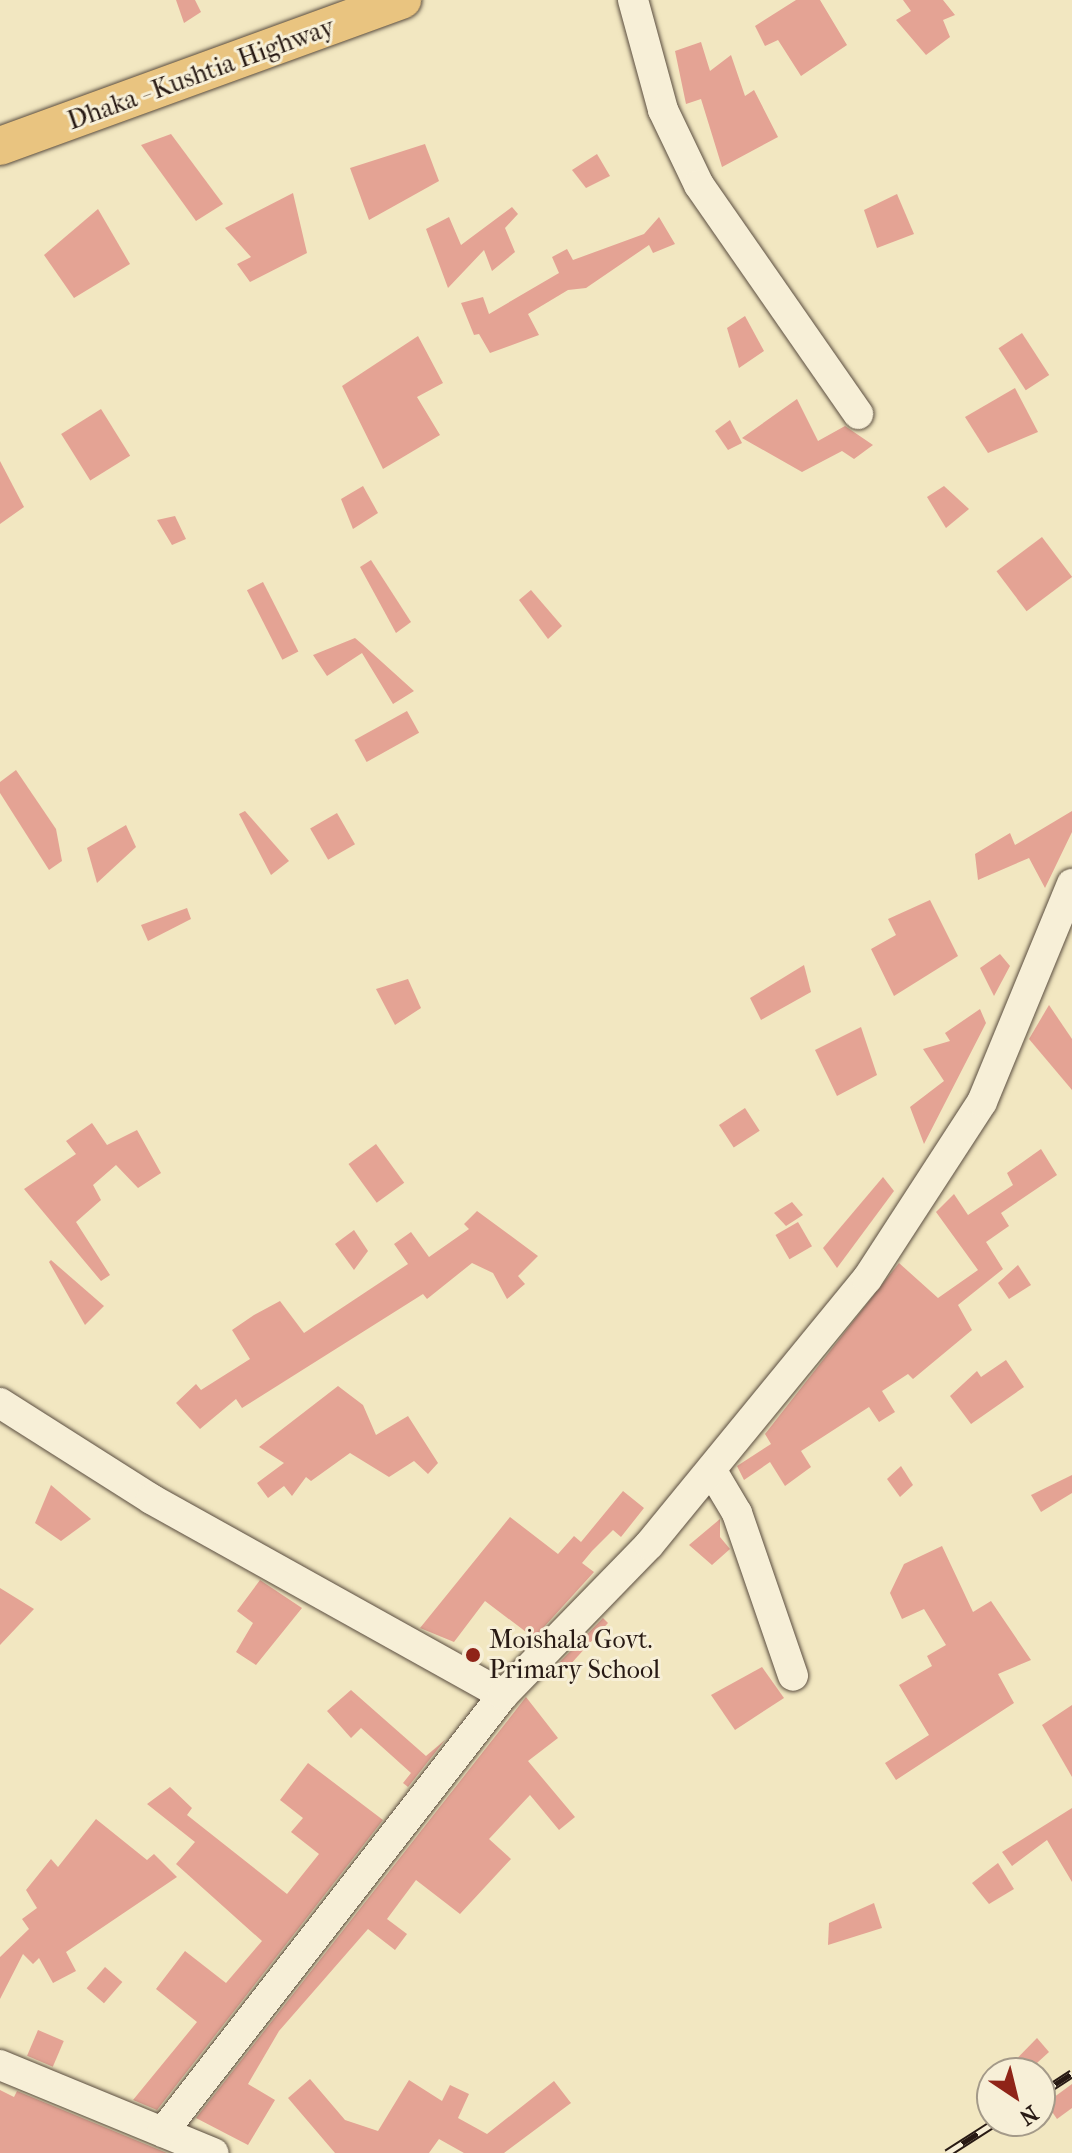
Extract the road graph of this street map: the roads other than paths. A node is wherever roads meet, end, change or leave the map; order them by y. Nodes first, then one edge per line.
1 (402, 0) edge
2 (633, 0) edge
3 (0, 146) edge
4 (858, 414) dead end
5 (1072, 884) edge
6 (0, 1403) edge
7 (712, 1471) junction
8 (793, 1676) dead end
9 (503, 1695) junction
10 (0, 2065) edge
11 (163, 2132) junction
12 (214, 2153) edge

1 - 3 main road, Dhaka - Kushtia Highway
2 - 4 street
5 - 7 street
6 - 9 street
7 - 8 street
7 - 9 street
9 - 11 street
10 - 11 street
11 - 12 street

